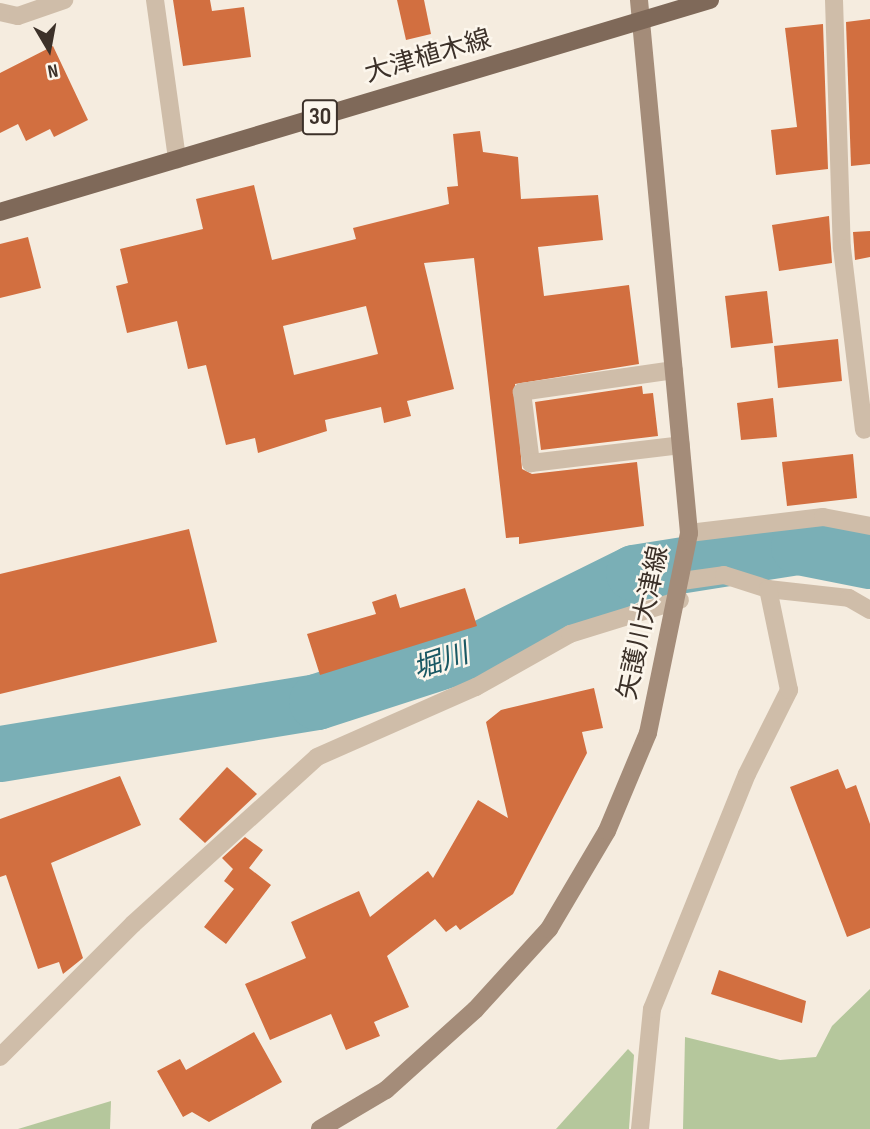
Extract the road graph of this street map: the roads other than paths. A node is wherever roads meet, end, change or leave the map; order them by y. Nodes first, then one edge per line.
1 (64, 0) edge
2 (155, 0) edge
3 (639, 0) edge
4 (710, 0) edge
5 (834, 0) edge
6 (0, 12) edge
7 (641, 22) junction
8 (177, 159) junction
9 (0, 212) edge
10 (674, 370) junction
11 (864, 430) dead end
12 (681, 445) junction
13 (870, 526) edge
14 (689, 533) junction
15 (682, 581) junction
16 (768, 589) junction
17 (680, 600) junction
18 (870, 610) edge
19 (0, 1057) edge
20 (320, 1129) edge
21 (640, 1129) edge

1 - 6 street
2 - 8 street
3 - 7 main road, 矢護川大津線
4 - 7 main road, 大津植木線 / 30
5 - 11 street
7 - 8 main road, 大津植木線 / 30
7 - 10 main road, 矢護川大津線
8 - 9 main road, 大津植木線 / 30
10 - 12 main road, 矢護川大津線
10 - 12 street
12 - 14 main road, 矢護川大津線
13 - 14 street
14 - 15 main road, 矢護川大津線
15 - 16 street
15 - 17 main road, 矢護川大津線
16 - 18 street
16 - 21 street
17 - 19 street
17 - 20 main road, 矢護川大津線

